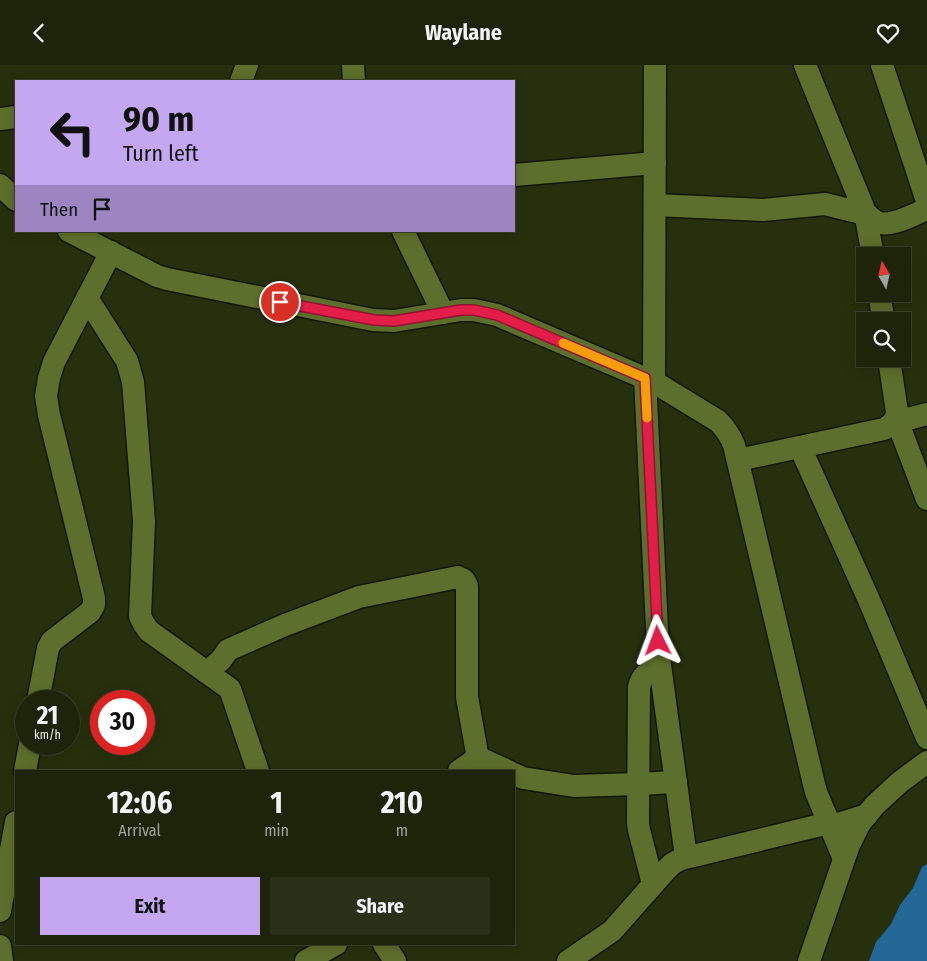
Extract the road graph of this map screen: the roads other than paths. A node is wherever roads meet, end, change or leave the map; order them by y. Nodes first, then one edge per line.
1 (247, 65) edge
2 (354, 65) edge
3 (656, 65) edge
4 (805, 65) edge
5 (882, 65) edge
6 (240, 80) edge
7 (354, 80) edge
8 (15, 117) edge
9 (0, 119) edge
10 (655, 163) junction
11 (515, 175) edge
12 (0, 185) edge
13 (15, 198) edge
14 (927, 201) edge
15 (655, 205) junction
16 (927, 209) edge
17 (865, 212) junction
18 (71, 232) edge
19 (402, 232) edge
20 (871, 247) edge
21 (110, 252) junction
22 (87, 298) junction
23 (443, 313) junction
24 (890, 367) edge
25 (650, 380) junction
26 (927, 414) edge
27 (896, 419) junction
28 (800, 447) junction
29 (738, 460) junction
30 (927, 499) edge
31 (660, 665) junction
32 (207, 672) junction
33 (40, 690) edge
34 (927, 738) edge
35 (28, 755) edge
36 (477, 757) junction
37 (927, 762) edge
38 (26, 770) edge
39 (258, 770) edge
40 (460, 770) edge
41 (506, 770) edge
42 (515, 774) edge
43 (676, 782) junction
44 (638, 784) junction
45 (867, 815) junction
46 (830, 823) junction
47 (15, 828) edge
48 (686, 857) junction
49 (844, 859) junction
50 (653, 885) junction
51 (0, 911) edge
52 (334, 945) edge
53 (385, 945) edge
54 (0, 947) edge
55 (2, 961) edge
56 (306, 961) edge
57 (395, 961) edge
58 (568, 961) edge
59 (809, 961) edge

1 - 6 street
2 - 7 street
3 - 10 street
4 - 17 street
5 - 14 street
8 - 9 street
10 - 11 street
10 - 15 street
12 - 13 street
15 - 17 street
15 - 25 street
16 - 17 street
17 - 20 street
18 - 21 street
19 - 23 street
21 - 22 street
21 - 23 street
22 - 32 street
22 - 33 street
23 - 25 street
24 - 27 street
25 - 29 street
25 - 31 street
26 - 27 street
27 - 28 street
27 - 30 street
28 - 29 street
28 - 34 street
29 - 46 street
31 - 43 street
31 - 44 street
32 - 36 street
32 - 39 street
35 - 38 street
36 - 40 street
36 - 41 street
37 - 45 street
42 - 44 street
43 - 44 street
43 - 48 street
44 - 50 street
45 - 46 street
45 - 49 street
46 - 48 street
46 - 49 street
47 - 51 street
48 - 50 street
49 - 59 street
50 - 58 street
52 - 56 street
53 - 57 street
54 - 55 street

